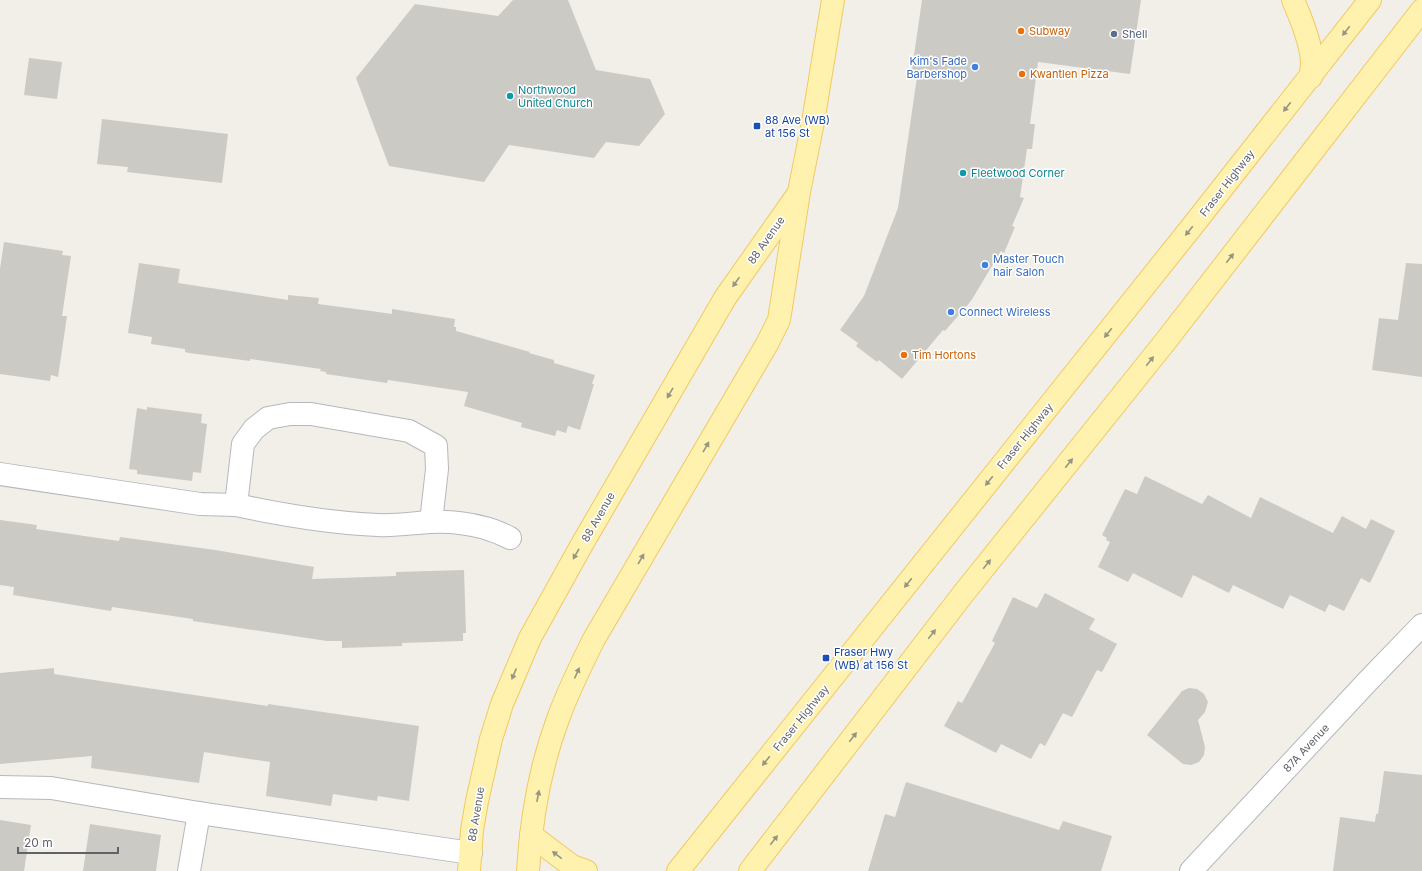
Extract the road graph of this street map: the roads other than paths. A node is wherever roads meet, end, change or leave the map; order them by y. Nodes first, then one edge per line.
1 (833, 0) edge
2 (1293, 0) edge
3 (1370, 0) edge
4 (1422, 10) edge
5 (1311, 77) junction
6 (799, 192) junction
7 (0, 474) edge
8 (236, 506) junction
9 (431, 522) junction
10 (510, 538) dead end
11 (1422, 625) edge
12 (0, 787) edge
13 (199, 813) junction
14 (531, 835) junction
15 (470, 862) edge
16 (189, 871) edge
17 (528, 871) edge
18 (586, 871) edge
19 (678, 871) edge
20 (750, 871) edge
21 (1190, 871) edge

1 - 6 main road, 88 Avenue
2 - 5 main road
3 -> 5 main road, Fraser Highway
20 -> 4 main road
5 -> 19 main road, Fraser Highway
14 -> 6 main road, 88 Avenue
6 -> 15 main road, 88 Avenue
7 - 8 street
8 - 9 street
8 - 9 street
9 - 10 street
11 - 21 street, 87A Avenue
12 - 13 street
13 - 15 street
13 - 16 street
14 - 17 main road, 88 Avenue
18 -> 14 main road

